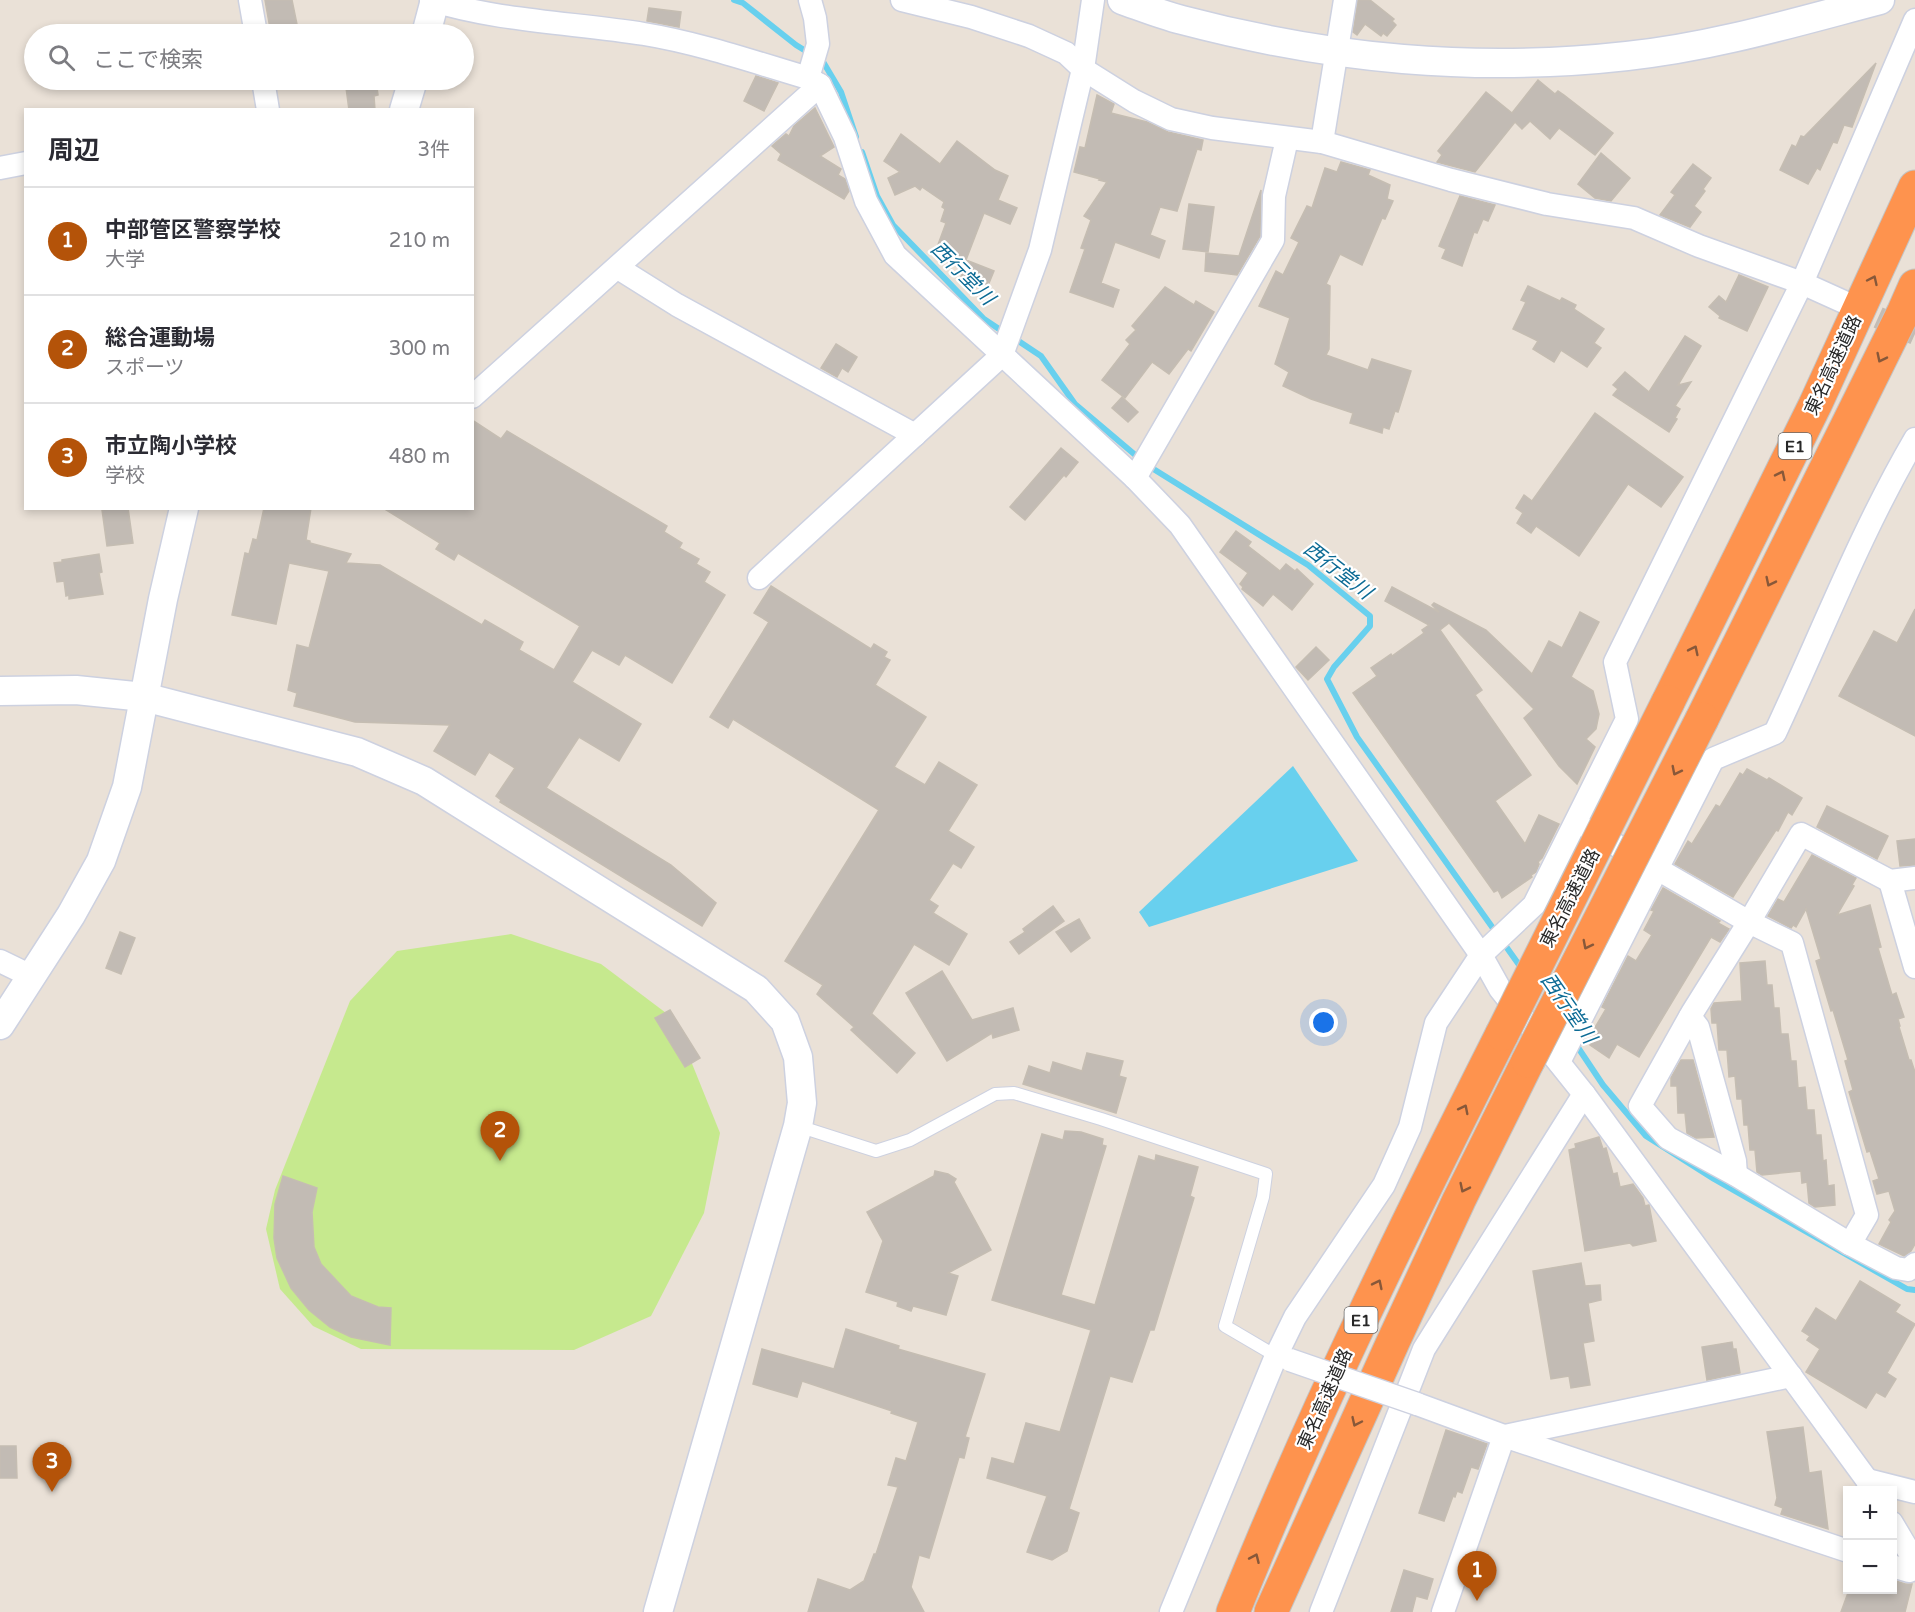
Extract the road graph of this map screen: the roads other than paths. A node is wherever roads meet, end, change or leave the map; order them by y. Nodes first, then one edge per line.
1 (250, 0) edge
2 (434, 0) edge
3 (810, 0) edge
4 (902, 0) edge
5 (1093, 0) edge
6 (1122, 0) edge
7 (1345, 0) edge
8 (1880, 0) edge
9 (1915, 20) edge
10 (254, 24) edge
11 (428, 24) edge
12 (1336, 53) junction
13 (1083, 69) junction
14 (814, 81) junction
15 (265, 90) edge
16 (410, 90) edge
17 (268, 108) edge
18 (405, 108) edge
19 (1287, 139) junction
20 (1322, 142) junction
21 (24, 163) edge
22 (0, 168) edge
23 (1915, 187) edge
24 (618, 268) junction
25 (1802, 283) junction
26 (1915, 286) edge
27 (1844, 302) tunnel mouth
28 (1007, 342) junction
29 (474, 395) edge
30 (915, 435) junction
31 (1915, 438) edge
32 (1141, 468) junction
33 (184, 510) edge
34 (759, 578) dead end
35 (0, 691) edge
36 (144, 697) junction
37 (1576, 822) junction
38 (1658, 868) junction
39 (1915, 878) edge
40 (1890, 880) junction
41 (1749, 922) junction
42 (1493, 944) junction
43 (0, 961) edge
44 (1915, 968) edge
45 (33, 977) junction
46 (1690, 1017) junction
47 (0, 1025) edge
48 (1557, 1051) junction
49 (1584, 1094) junction
50 (798, 1126) junction
51 (1736, 1175) junction
52 (1850, 1244) junction
53 (1915, 1264) edge
54 (1283, 1358) junction
55 (1791, 1376) junction
56 (1504, 1436) junction
57 (1870, 1485) edge
58 (1915, 1492) edge
59 (1897, 1530) edge
60 (1843, 1549) edge
61 (1915, 1562) edge
62 (1897, 1567) edge
63 (1915, 1569) edge
64 (658, 1612) edge
65 (1171, 1612) edge
66 (1233, 1612) edge
67 (1271, 1612) edge
68 (1321, 1612) edge
69 (1443, 1612) edge

1 - 10 street
2 - 11 street
2 - 14 street
3 - 14 street
4 - 13 street
5 - 13 street
6 - 12 street
7 - 12 street
8 - 12 street
9 - 25 street
12 - 20 street
13 - 19 street
13 - 28 street
14 - 24 street
14 - 28 street
15 - 17 street
16 - 18 street
19 - 20 street
19 - 32 street
20 - 25 street
21 - 22 street
66 -> 23 highway, 東名高速道路 / E1, bridge
24 - 29 street
24 - 30 street
25 - 27 street
25 - 37 street
26 -> 48 highway, 東名高速道路 / E1, bridge
28 - 30 street
28 - 32 street
30 - 34 street
31 - 38 street
32 - 42 street
33 - 36 street
35 - 36 street
36 - 45 street
36 - 50 street
37 - 38 street
37 - 42 street
38 - 41 street
38 - 48 street
39 - 40 street
40 - 41 street
40 - 44 street
41 - 46 street
41 - 52 street
42 - 48 street
42 - 54 street
43 - 45 street
45 - 47 street
46 - 51 street
46 - 51 street
48 - 49 street
48 -> 67 highway, 東名高速道路 / E1
49 - 55 street
49 - 68 street
50 - 54 lane
50 - 64 street
51 - 52 street
52 - 53 street
54 - 56 street, bridge
54 - 65 street
55 - 56 street
55 - 57 street
56 - 60 street
56 - 69 street
57 - 58 street
59 - 61 street
62 - 63 street

